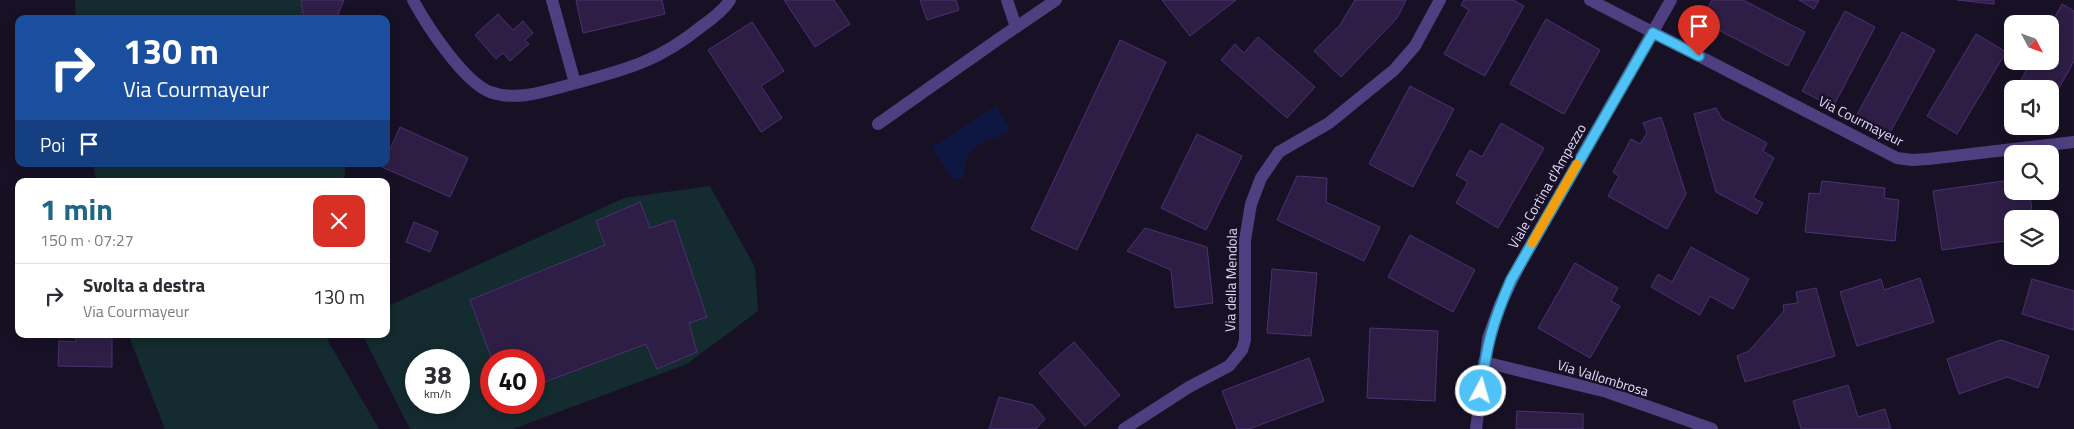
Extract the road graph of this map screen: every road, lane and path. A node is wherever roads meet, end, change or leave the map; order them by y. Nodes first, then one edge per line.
1 (413, 0) edge
2 (552, 0) edge
3 (730, 0) edge
4 (1007, 0) edge
5 (1056, 0) edge
6 (1440, 0) edge
7 (1590, 0) edge
8 (1671, 0) edge
9 (1016, 27) junction
10 (1653, 33) junction
11 (575, 83) junction
12 (878, 124) dead end
13 (2074, 142) edge
14 (1484, 362) junction
15 (1124, 429) edge
16 (1476, 429) edge
17 (1712, 429) edge

1 - 11 street
2 - 11 street
3 - 11 street
4 - 9 street
5 - 9 street
6 - 15 street, Via della Mendola
7 - 10 street, Via Courmayeur
8 - 10 street, Viale Cortina d'Ampezzo
9 - 12 street
10 - 13 street, Via Courmayeur
10 - 14 street, Viale Cortina d'Ampezzo
14 - 16 street, Viale Cortina d'Ampezzo
14 - 17 street, Via Vallombrosa

